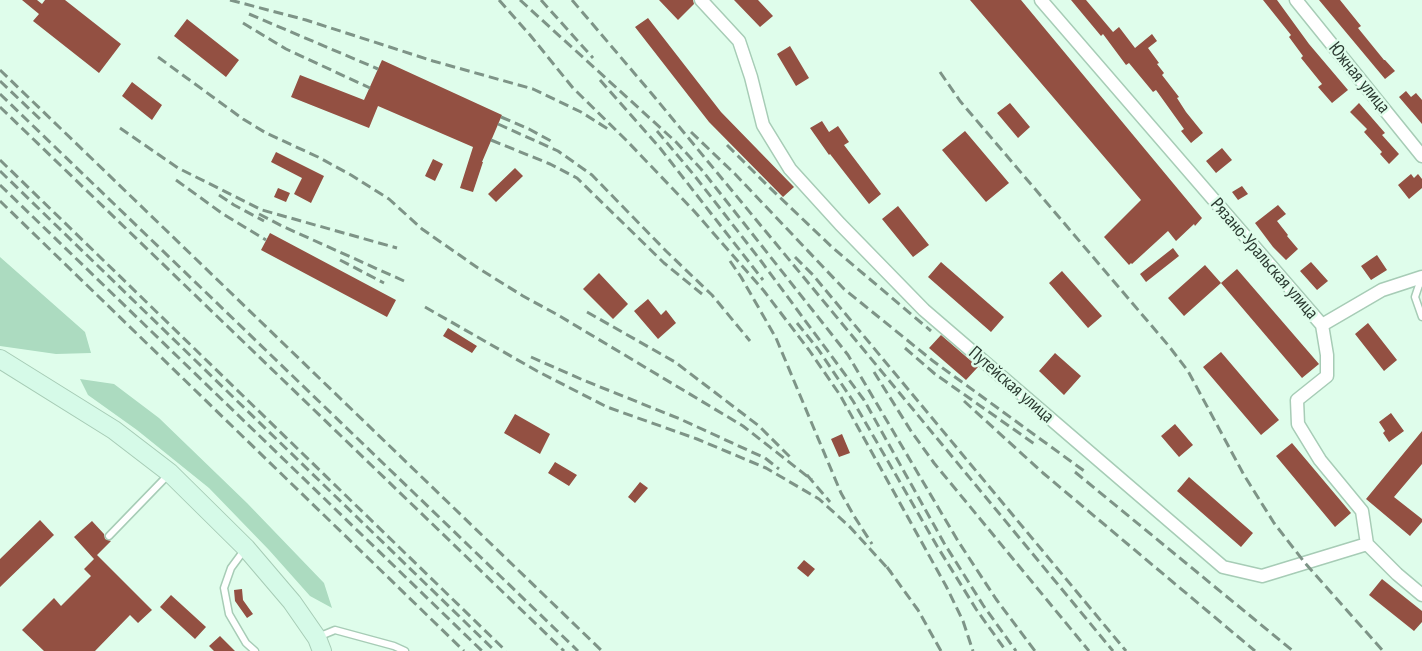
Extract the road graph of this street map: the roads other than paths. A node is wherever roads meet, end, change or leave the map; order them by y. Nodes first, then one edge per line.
1 (701, 0) edge
2 (1041, 0) edge
3 (1296, 0) edge
4 (1422, 156) edge
5 (1422, 277) edge
6 (1422, 282) edge
7 (1422, 317) edge
8 (1322, 325) junction
9 (0, 359) edge
10 (170, 473) junction
11 (109, 536) dead end
12 (1367, 544) junction
13 (246, 548) junction
14 (1422, 595) edge
15 (319, 646) edge
16 (255, 651) edge
17 (405, 651) edge

1 - 12 street, Путейская улица
2 - 8 street, Рязано-Уральская улица
3 - 4 street, Южная улица
5 - 8 street
6 - 7 lane
8 - 12 street, Рязано-Уральская улица
9 - 10 main road
10 - 11 lane
10 - 13 main road
12 - 14 street
13 - 15 main road
13 - 16 lane
15 - 17 lane

